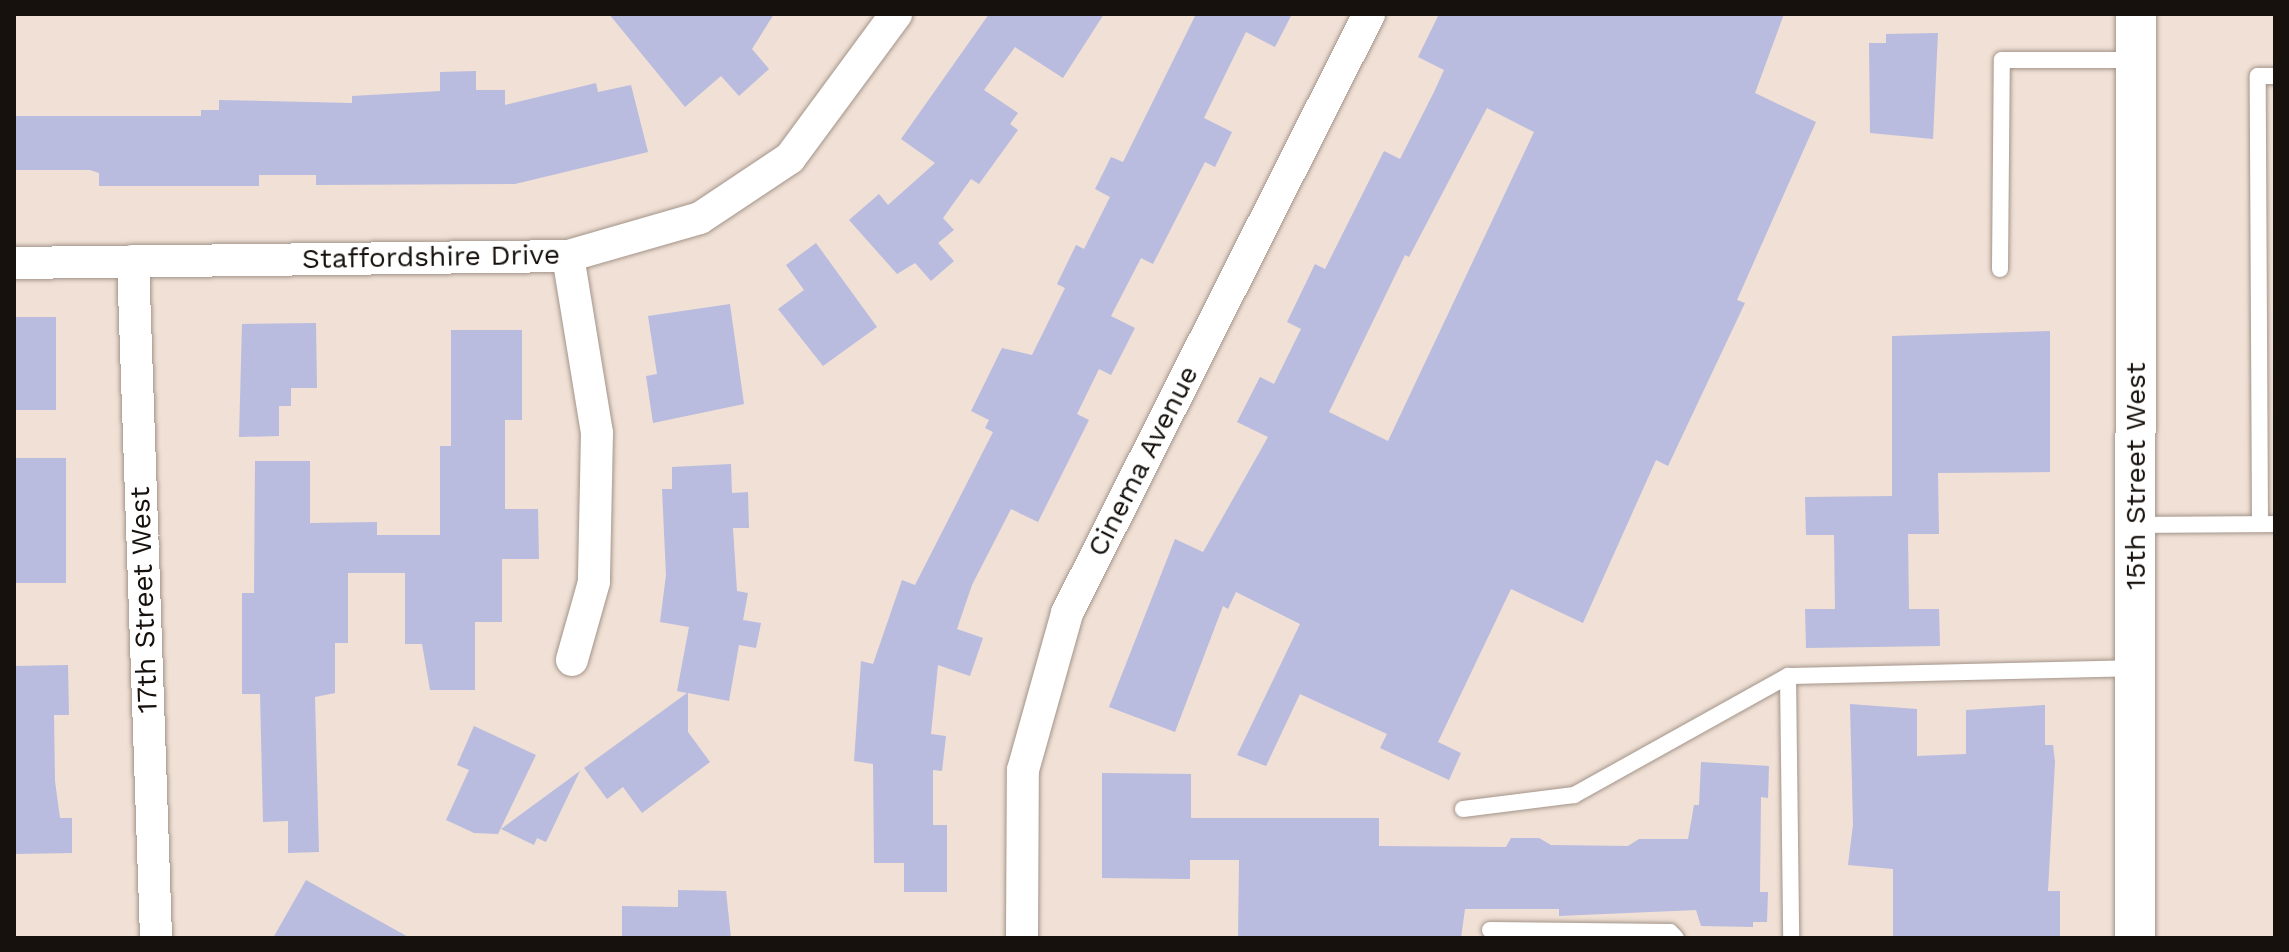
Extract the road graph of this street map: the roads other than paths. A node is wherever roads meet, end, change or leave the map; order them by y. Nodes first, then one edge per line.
1 (896, 14) edge
2 (1369, 14) edge
3 (2136, 14) edge
4 (2136, 60) junction
5 (2275, 76) edge
6 (568, 256) junction
7 (133, 261) junction
8 (14, 263) edge
9 (2000, 269) dead end
10 (2268, 524) edge
11 (2136, 525) junction
12 (572, 660) dead end
13 (2136, 668) junction
14 (1788, 676) junction
15 (1463, 809) dead end
16 (1490, 930) dead end
17 (156, 938) edge
18 (1022, 938) edge
19 (1676, 938) edge
20 (1791, 938) edge
21 (2135, 938) edge

1 - 6 street, Staffordshire Drive
2 - 18 street, Cinema Avenue
3 - 4 street, 15th Street West
4 - 9 lane
4 - 11 street, 15th Street West
5 - 10 lane
6 - 7 street, Staffordshire Drive
6 - 12 street
7 - 8 street, Staffordshire Drive
7 - 17 street, 17th Street West
10 - 11 lane
11 - 13 street, 15th Street West
13 - 14 lane
13 - 21 street, 15th Street West
14 - 15 lane
14 - 20 lane
16 - 19 lane

